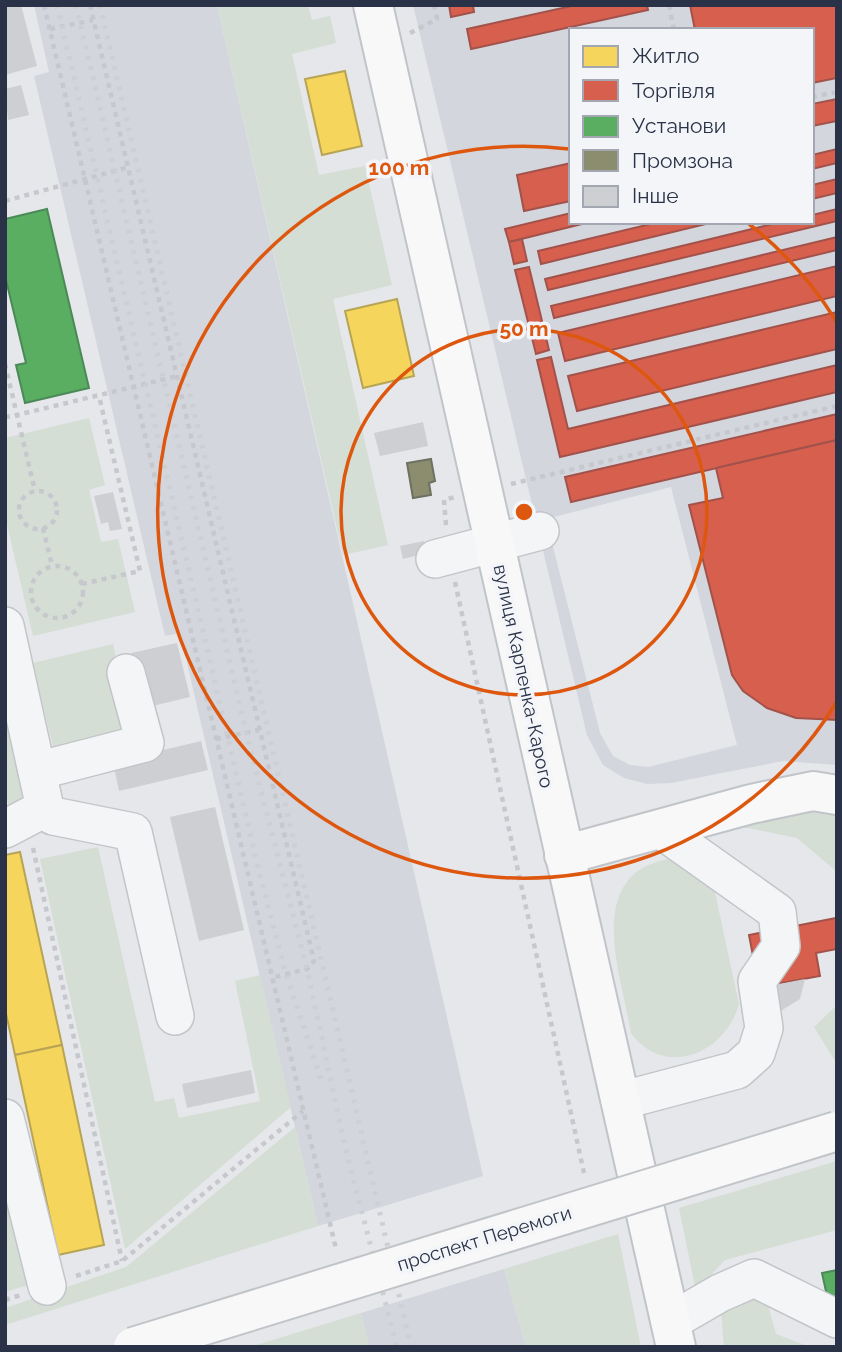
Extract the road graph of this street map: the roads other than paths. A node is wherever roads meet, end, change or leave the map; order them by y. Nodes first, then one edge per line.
1 (373, 5) edge
2 (540, 531) dead end
3 (494, 543) junction
4 (442, 557) road end
5 (5, 626) edge
6 (126, 673) dead end
7 (37, 771) junction
8 (837, 795) edge
9 (22, 821) edge
10 (660, 829) junction
11 (564, 855) junction
12 (175, 1016) dead end
13 (620, 1101) junction
14 (5, 1118) edge
15 (837, 1131) edge
16 (47, 1286) dead end
17 (837, 1319) edge
18 (673, 1335) edge
19 (133, 1347) edge

1 - 3 main road, вулиця Карпенка-Карого
2 - 3 lane
3 - 4 lane
3 - 11 main road, вулиця Карпенка-Карого
5 - 7 lane
6 - 7 lane
7 - 9 lane
8 - 10 main road
9 - 12 lane
10 - 11 main road
10 - 13 lane
11 - 13 main road, вулиця Карпенка-Карого
13 - 18 main road, вулиця Карпенка-Карого
14 - 16 lane
15 - 19 main road, проспект Перемоги, bridge
17 - 18 lane

